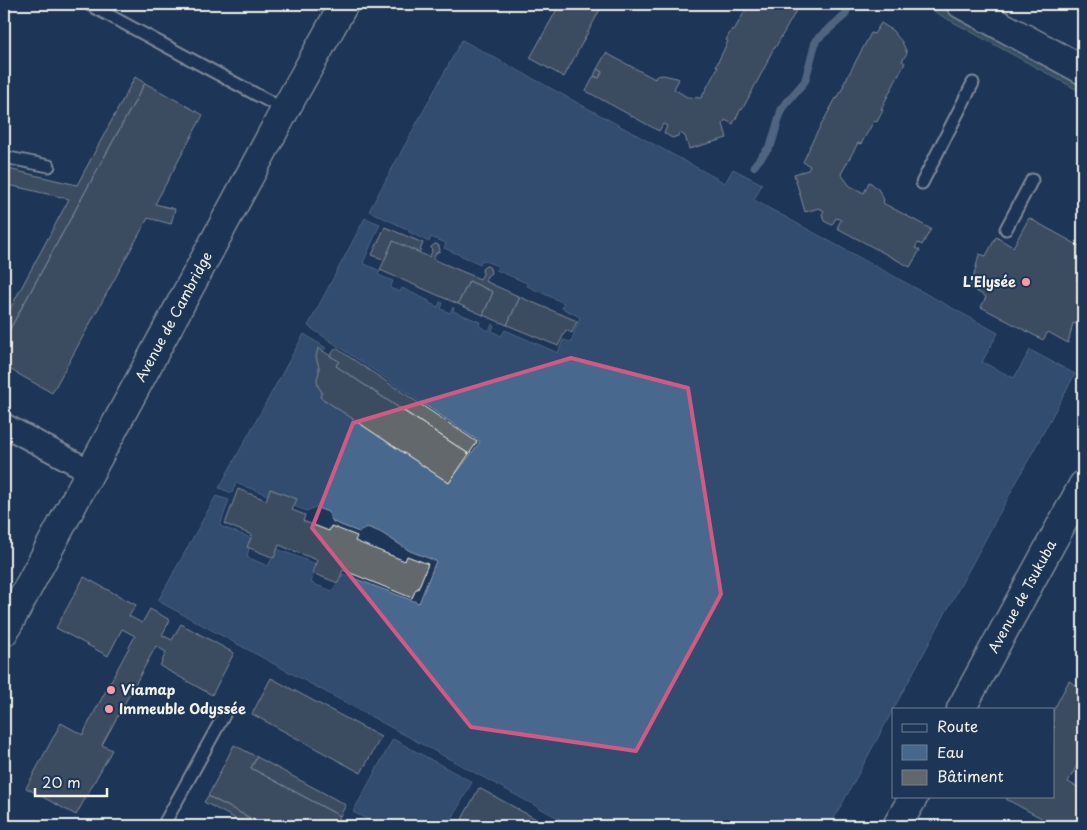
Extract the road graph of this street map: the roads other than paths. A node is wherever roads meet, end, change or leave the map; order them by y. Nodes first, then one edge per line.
1 (88, 4) edge
2 (344, 4) edge
3 (961, 4) edge
4 (1083, 70) edge
5 (974, 83) dead end
6 (285, 110) junction
7 (4, 157) edge
8 (49, 166) dead end
9 (1032, 180) dead end
10 (922, 183) dead end
11 (1006, 229) dead end
12 (4, 424) edge
13 (90, 471) junction
14 (1083, 486) edge
15 (4, 632) edge
16 (962, 708) edge
17 (224, 715) dead end
18 (913, 798) edge
19 (163, 826) edge
20 (897, 826) edge

1 - 6 lane
2 - 6 street, Avenue de Cambridge
3 - 4 street
5 - 10 lane
6 - 13 street, Avenue de Cambridge
7 - 8 lane
9 - 11 lane
12 - 13 street
13 - 15 street, Avenue de Cambridge
14 - 16 street, Avenue de Tsukuba
17 - 19 lane
18 - 20 street

